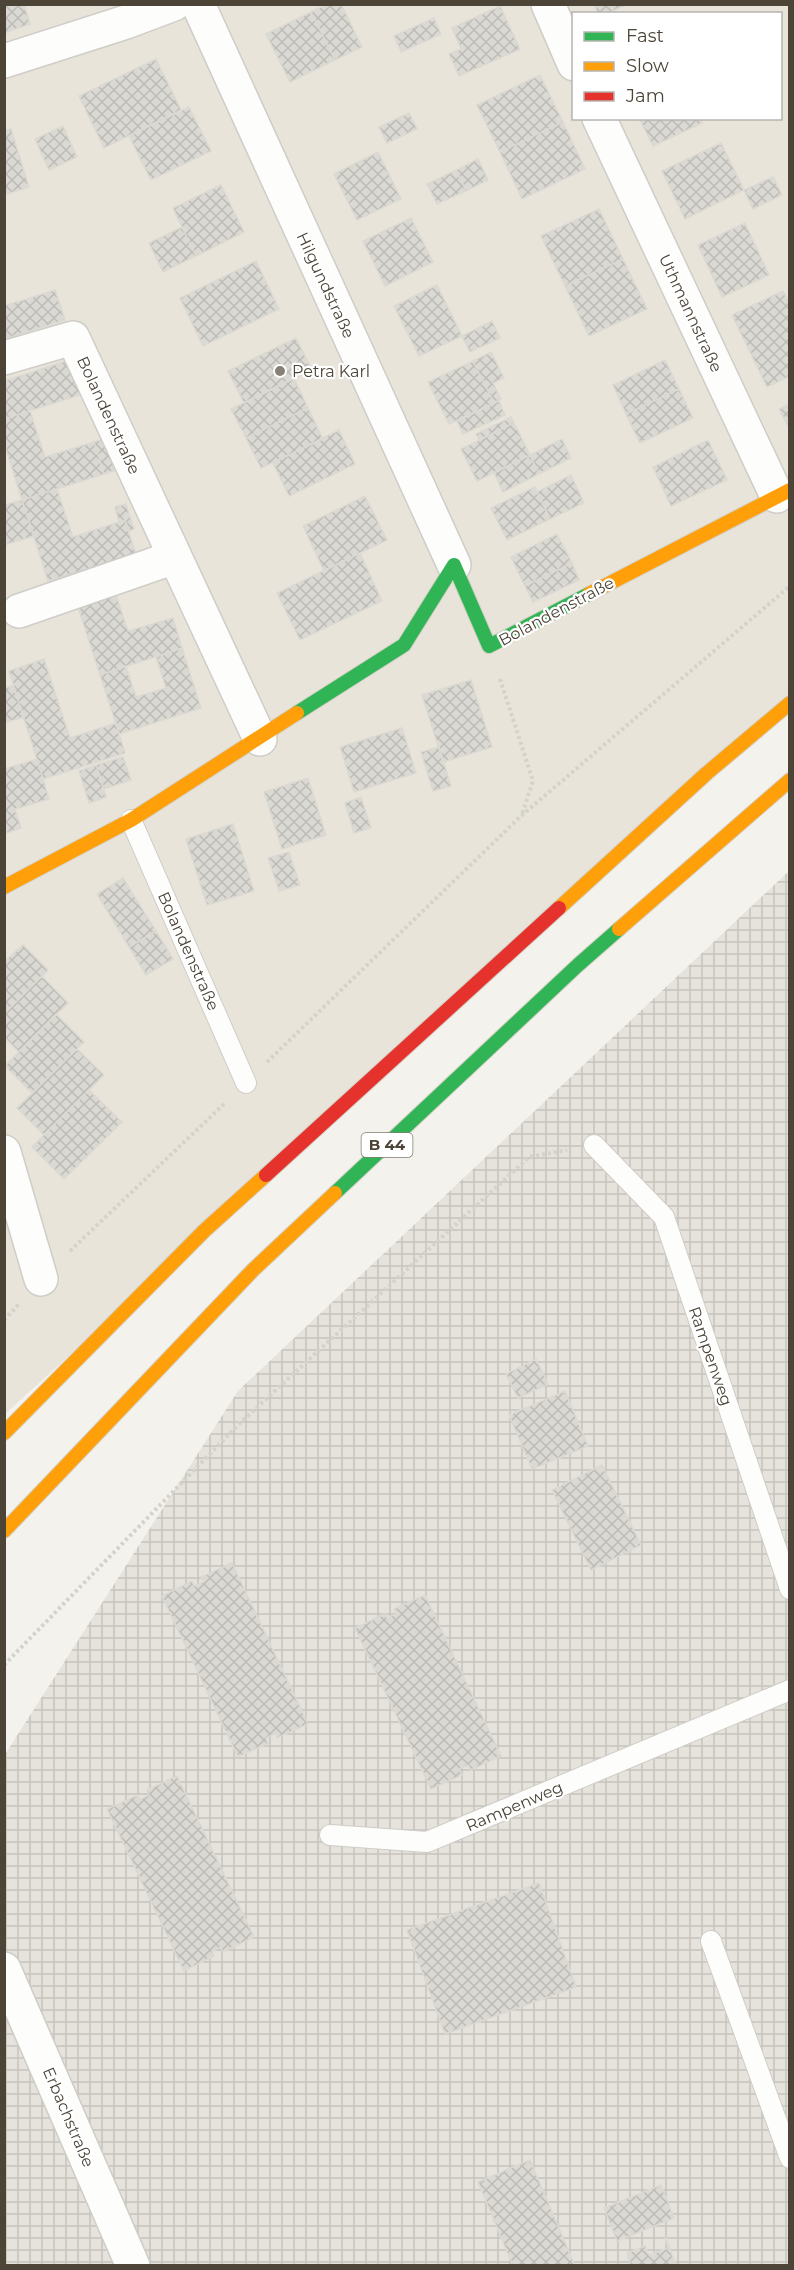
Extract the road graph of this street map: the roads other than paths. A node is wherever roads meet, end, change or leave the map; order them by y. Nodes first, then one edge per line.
1 (174, 4) edge
2 (198, 4) edge
3 (548, 4) edge
4 (4, 61) edge
5 (572, 62) edge
6 (599, 120) edge
7 (4, 358) edge
8 (783, 493) edge
9 (175, 556) junction
10 (454, 565) junction
11 (20, 610) dead end
12 (789, 703) edge
13 (260, 739) junction
14 (789, 780) edge
15 (131, 820) junction
16 (4, 887) edge
17 (246, 1083) road end
18 (594, 1146) road end
19 (4, 1152) edge
20 (42, 1279) road end
21 (4, 1433) edge
22 (4, 1531) edge
23 (789, 1589) edge
24 (789, 1689) edge
25 (330, 1835) dead end
26 (711, 1941) dead end
27 (4, 1969) edge
28 (789, 2158) edge
29 (133, 2265) edge

1 - 4 street
2 - 10 street, Hilgundstraße
3 - 5 street
6 - 8 street, Uthmannstraße
7 - 9 street, Bolandenstraße
8 - 10 main road, Bolandenstraße
9 - 11 street
9 - 13 street, Bolandenstraße
10 - 13 main road
12 - 21 main road
13 - 15 main road
14 - 22 main road, B 44
15 - 16 main road
15 - 17 lane, Bolandenstraße
18 - 23 lane, Rampenweg
19 - 20 street
24 - 25 lane, Rampenweg
26 - 28 lane
27 - 29 street, Erbachstraße

